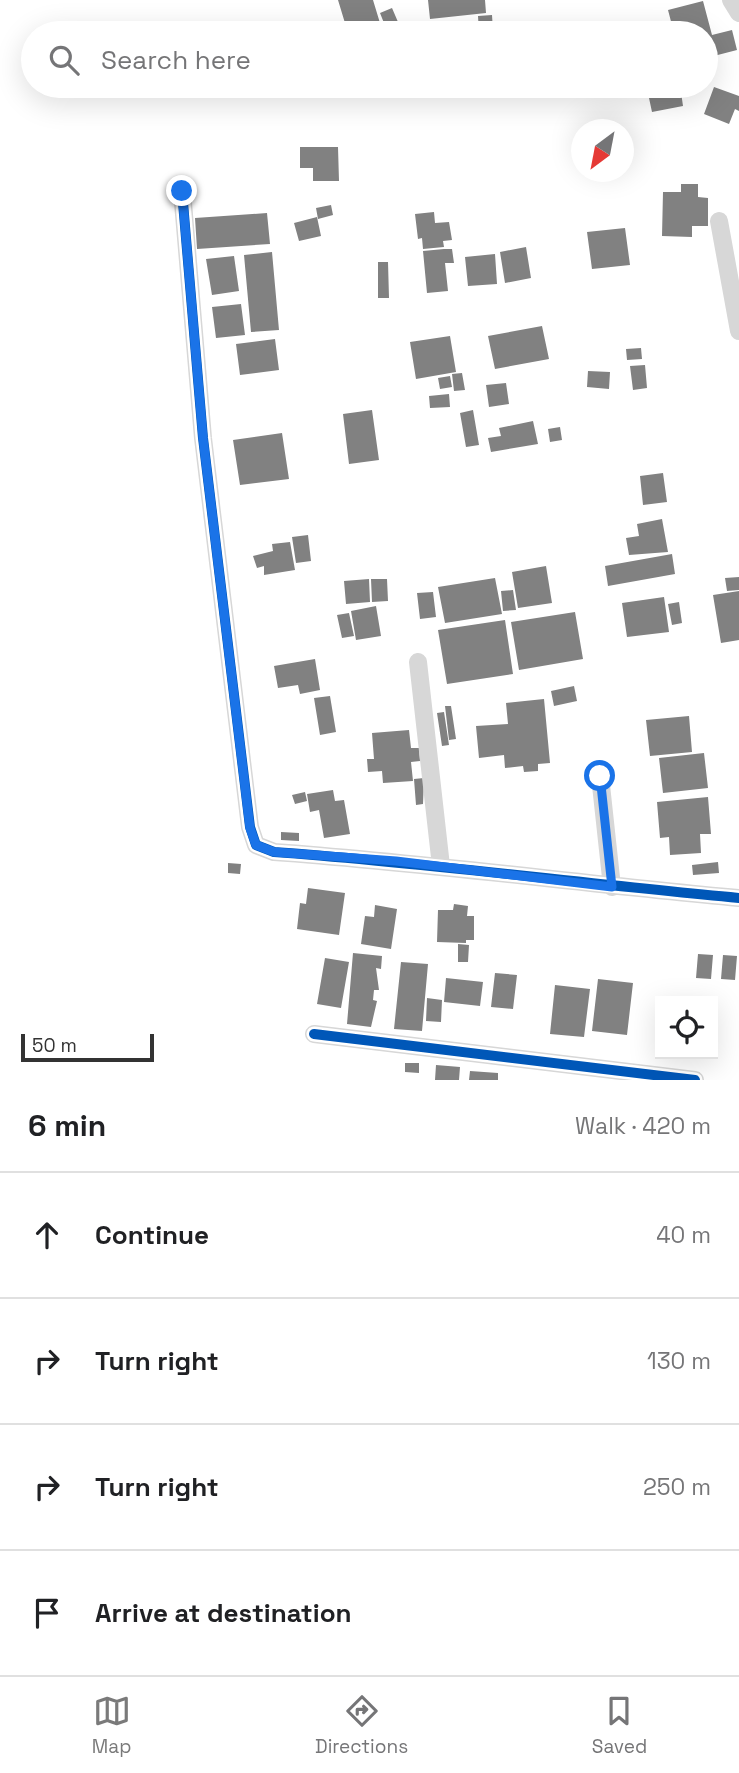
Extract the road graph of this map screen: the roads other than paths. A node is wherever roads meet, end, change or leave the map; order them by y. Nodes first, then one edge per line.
1 (731, 0) edge
2 (739, 13) edge
3 (182, 191) dead end
4 (719, 220) dead end
5 (739, 331) edge
6 (418, 662) dead end
7 (600, 776) dead end
8 (441, 866) junction
9 (612, 887) junction
10 (739, 898) edge
11 (314, 1034) dead end
12 (695, 1080) edge

1 - 2 street
3 - 8 street
4 - 5 street
6 - 8 street
7 - 9 street
8 - 9 street
9 - 10 street
11 - 12 street

